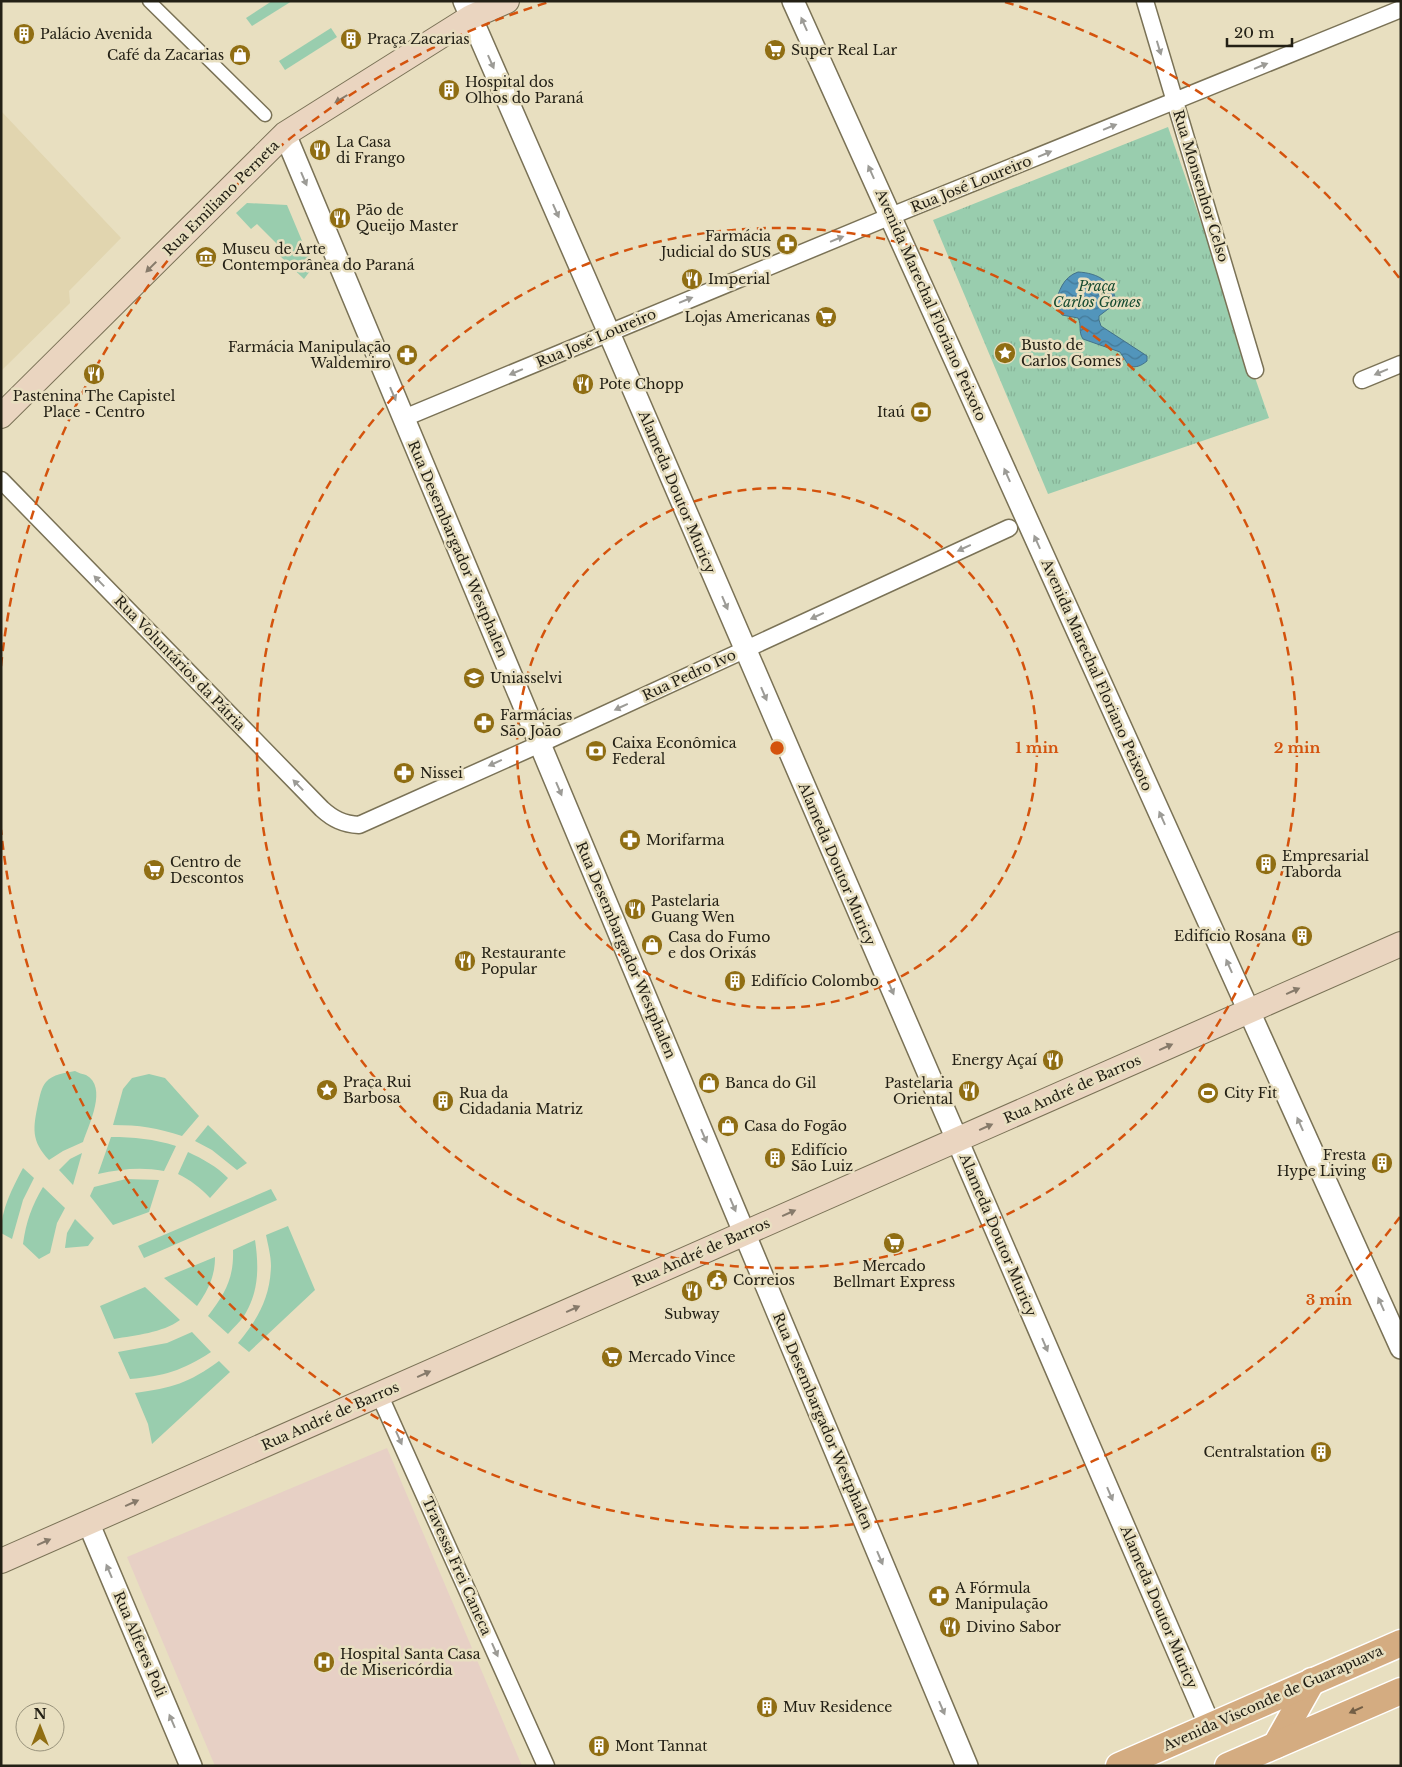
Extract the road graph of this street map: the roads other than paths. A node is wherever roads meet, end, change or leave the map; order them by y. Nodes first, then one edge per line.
1 (149, 1) edge
2 (507, 1) edge
3 (794, 1) edge
4 (1145, 1) edge
5 (468, 9) edge
6 (1401, 9) edge
7 (1175, 101) junction
8 (266, 115) dead end
9 (285, 134) junction
10 (891, 216) junction
11 (609, 332) junction
12 (1401, 364) edge
13 (1255, 370) dead end
14 (1362, 380) dead end
15 (1, 416) edge
16 (404, 418) junction
17 (1, 480) edge
18 (1009, 528) dead end
19 (744, 649) junction
20 (540, 744) junction
21 (369, 820) joint
22 (1401, 944) edge
23 (1248, 1011) junction
24 (956, 1140) junction
25 (744, 1233) junction
26 (1401, 1348) edge
27 (379, 1394) junction
28 (88, 1522) junction
29 (1, 1561) edge
30 (1401, 1643) edge
31 (1312, 1682) junction
32 (1401, 1691) edge
33 (1210, 1726) junction
34 (1276, 1745) junction
35 (191, 1766) edge
36 (546, 1766) edge
37 (967, 1766) edge
38 (1118, 1766) edge
39 (1228, 1766) edge

1 - 8 street
2 - 5 main road, Rua Emiliano Perneta
10 -> 3 street, Avenida Marechal Floriano Peixoto
4 -> 7 street, Rua Monsenhor Celso
5 -> 9 main road, Rua Emiliano Perneta
5 -> 11 street, Alameda Doutor Muricy
7 -> 6 street, Rua José Loureiro
10 -> 7 street, Rua José Loureiro
7 - 13 street, Rua Monsenhor Celso
9 -> 15 main road, Rua Emiliano Perneta
9 -> 16 street, Rua Desembargador Westphalen
11 -> 10 street, Rua José Loureiro
23 -> 10 street, Avenida Marechal Floriano Peixoto
11 -> 16 street, Rua José Loureiro
11 -> 19 street, Alameda Doutor Muricy
12 -> 14 street
16 - 20 street, Rua Desembargador Westphalen
21 -> 17 street, Rua Voluntários da Pátria
18 -> 19 street, Rua Pedro Ivo
19 -> 20 street, Rua Pedro Ivo
19 -> 24 street, Alameda Doutor Muricy
20 -> 21 street, Rua Pedro Ivo
20 -> 25 street, Rua Desembargador Westphalen
23 -> 22 main road, Rua André de Barros
24 -> 23 main road, Rua André de Barros
26 -> 23 street, Avenida Marechal Floriano Peixoto
25 -> 24 main road, Rua André de Barros
24 -> 33 street, Alameda Doutor Muricy
27 -> 25 main road, Rua André de Barros
25 -> 37 street, Rua Desembargador Westphalen
28 -> 27 main road, Rua André de Barros
27 -> 36 street, Travessa Frei Caneca
29 -> 28 main road, Rua André de Barros
35 -> 28 street, Rua Alferes Poli
30 - 31 main road, Avenida Visconde de Guarapuava
31 - 33 main road, Avenida Visconde de Guarapuava
31 - 34 main road
32 -> 34 main road
33 - 38 main road, Avenida Visconde de Guarapuava
34 - 39 main road

